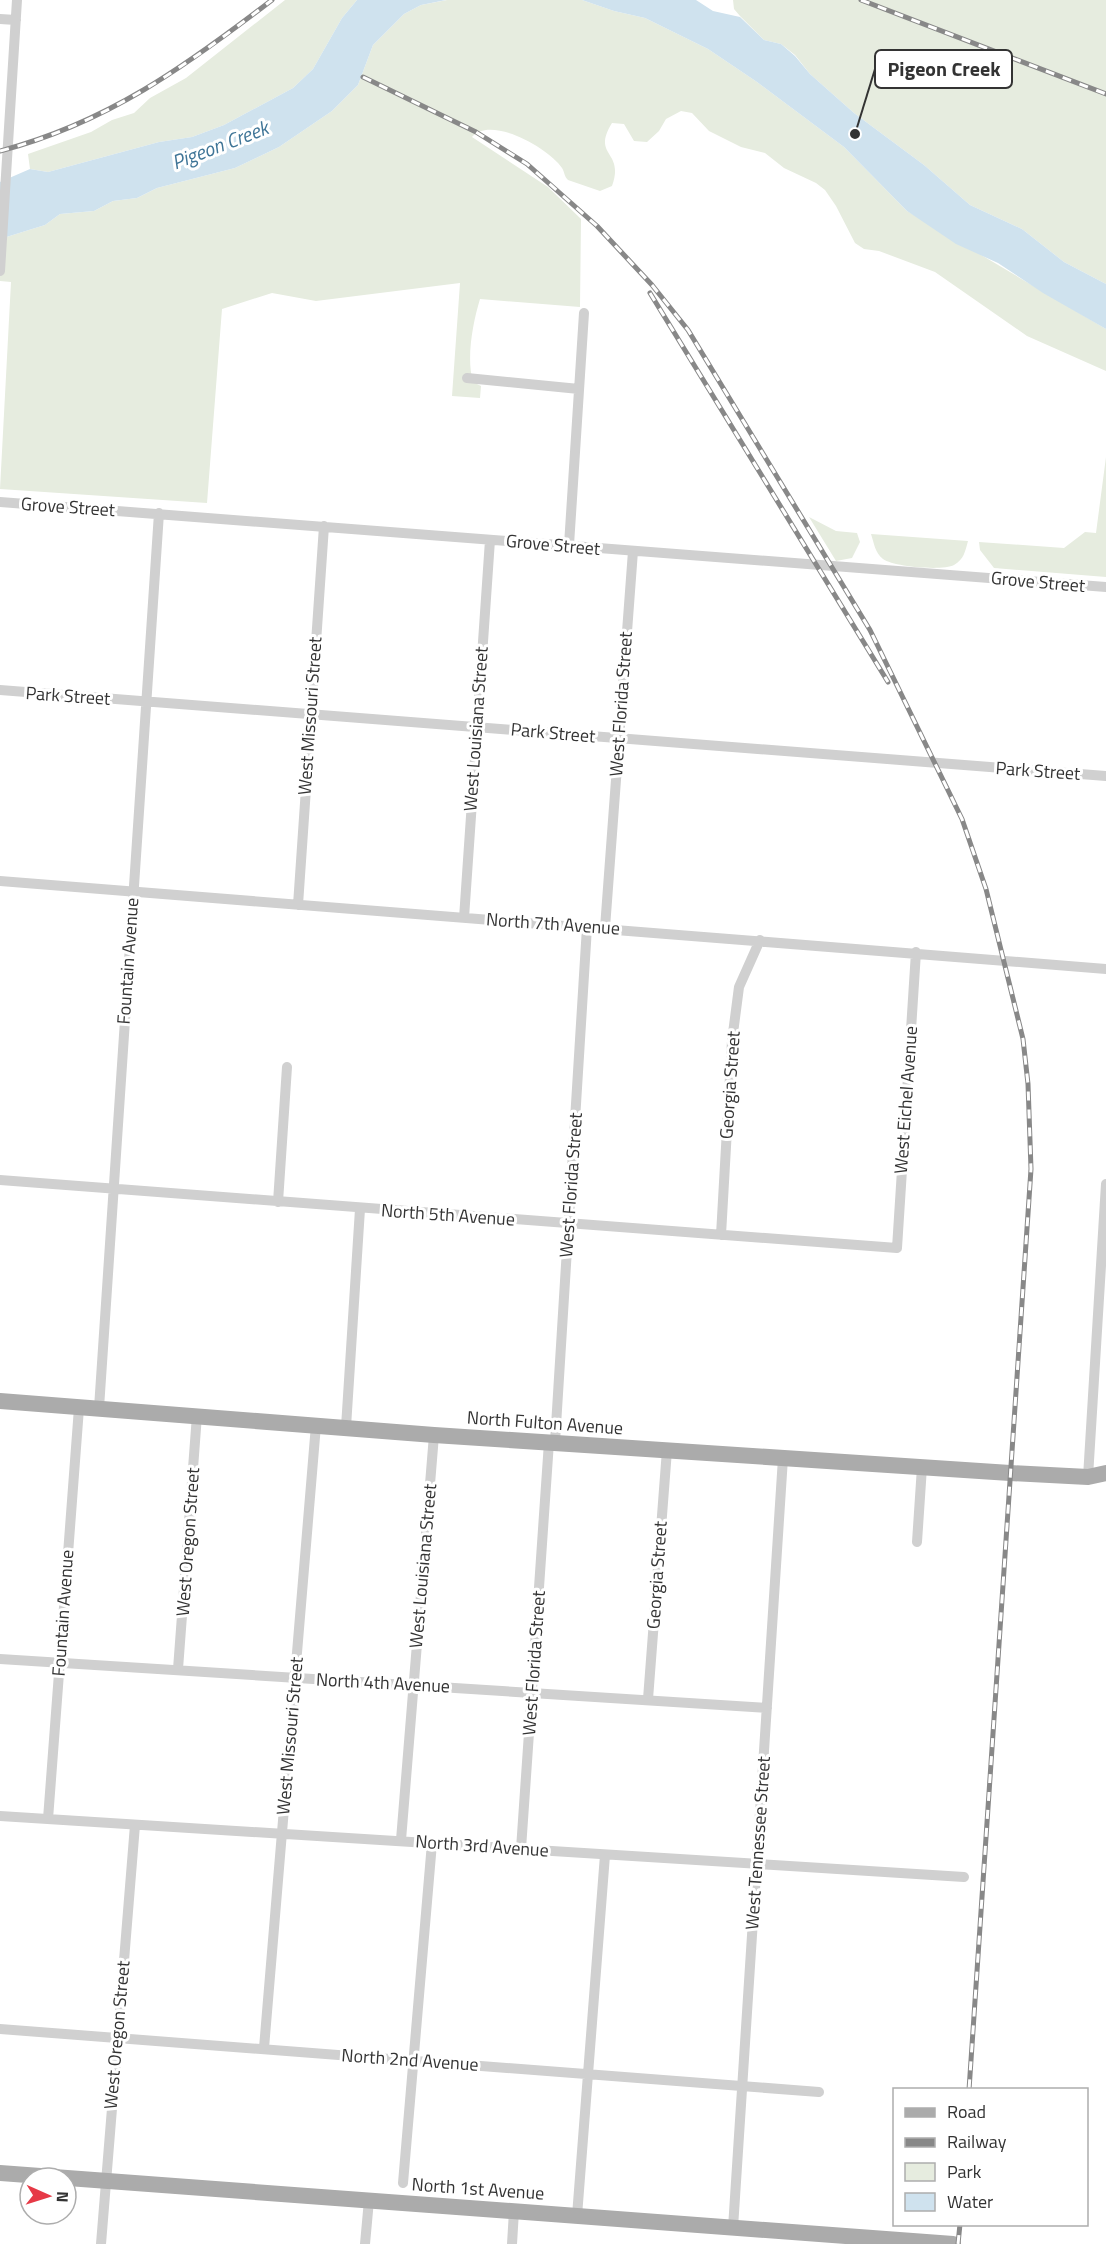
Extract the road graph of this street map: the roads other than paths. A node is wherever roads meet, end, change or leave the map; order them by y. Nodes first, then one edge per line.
1 (17, 0) edge
2 (0, 19) edge
3 (16, 20) junction
4 (0, 270) edge
5 (584, 313) dead end
6 (467, 378) dead end
7 (579, 389) junction
8 (0, 502) edge
9 (159, 513) junction
10 (324, 526) junction
11 (490, 540) junction
12 (569, 545) junction
13 (633, 552) junction
14 (1106, 588) edge
15 (0, 690) edge
16 (146, 702) junction
17 (311, 714) junction
18 (477, 726) junction
19 (619, 738) junction
20 (1106, 776) edge
21 (0, 881) edge
22 (132, 891) junction
23 (298, 905) junction
24 (464, 918) junction
25 (587, 927) junction
26 (606, 928) junction
27 (760, 940) junction
28 (916, 952) junction
29 (1106, 969) edge
30 (287, 1067) dead end
31 (0, 1180) edge
32 (1106, 1184) edge
33 (113, 1188) junction
34 (278, 1202) junction
35 (360, 1209) junction
36 (568, 1224) junction
37 (721, 1235) junction
38 (897, 1248) joint
39 (1100, 1354) edge
40 (0, 1401) edge
41 (79, 1408) junction
42 (99, 1408) junction
43 (197, 1416) junction
44 (316, 1425) junction
45 (346, 1427) junction
46 (434, 1435) junction
47 (552, 1442) junction
48 (667, 1450) junction
49 (783, 1458) junction
50 (922, 1467) junction
51 (1106, 1473) edge
52 (1088, 1477) junction
53 (1106, 1485) edge
54 (917, 1542) dead end
55 (0, 1659) edge
56 (60, 1663) junction
57 (178, 1669) junction
58 (295, 1678) junction
59 (413, 1685) junction
60 (532, 1692) junction
61 (648, 1700) junction
62 (767, 1708) junction
63 (0, 1816) edge
64 (48, 1819) junction
65 (135, 1826) junction
66 (282, 1834) junction
67 (401, 1840) junction
68 (432, 1843) junction
69 (521, 1849) junction
70 (605, 1855) junction
71 (757, 1864) junction
72 (964, 1877) dead end
73 (0, 2029) edge
74 (117, 2038) junction
75 (264, 2048) junction
76 (414, 2059) junction
77 (588, 2073) junction
78 (742, 2085) junction
79 (819, 2092) dead end
80 (0, 2173) edge
81 (106, 2181) junction
82 (403, 2183) dead end
83 (369, 2200) junction
84 (514, 2211) junction
85 (577, 2216) junction
86 (733, 2228) junction
87 (808, 2239) edge
88 (101, 2244) edge
89 (366, 2244) edge
90 (512, 2244) edge
91 (953, 2244) edge

1 - 3 street
2 - 3 street
3 - 4 street
5 - 7 street
6 - 7 street
7 - 12 street
8 - 9 street, Grove Street
9 - 10 street, Grove Street
9 - 16 street, Fountain Avenue
10 - 11 street, Grove Street
10 - 17 street, West Missouri Street
11 - 12 street, Grove Street
11 - 18 street, West Louisiana Street
12 - 13 street, Grove Street
13 - 14 street, Grove Street
13 - 19 street, West Florida Street
15 - 16 street, Park Street
16 - 17 street, Park Street
16 - 22 street, Fountain Avenue
17 - 18 street, Park Street
17 - 23 street, West Missouri Street
18 - 19 street, Park Street
18 - 24 street, West Louisiana Street
19 - 20 street, Park Street
19 - 26 street, West Florida Street
21 - 22 street, North 7th Avenue
22 - 23 street, North 7th Avenue
22 - 33 street, Fountain Avenue
23 - 24 street, North 7th Avenue
24 - 25 street, North 7th Avenue
25 - 26 street, North 7th Avenue
25 - 36 street, West Florida Street
26 - 27 street, North 7th Avenue
27 - 28 street, North 7th Avenue
27 - 37 street, Georgia Street
28 - 29 street, North 7th Avenue
28 - 38 street, West Eichel Avenue
30 - 34 street
31 - 33 street, North 5th Avenue
32 - 39 street
33 - 34 street, North 5th Avenue
33 - 42 street, Fountain Avenue
34 - 35 street, North 5th Avenue
35 - 36 street, North 5th Avenue
35 - 45 street
36 - 37 street, North 5th Avenue
36 - 47 street, West Florida Street
37 - 38 street, North 5th Avenue
39 - 52 street
40 - 41 main road, North Fulton Avenue
41 - 42 main road, North Fulton Avenue
41 - 56 street, Fountain Avenue
42 - 43 main road, North Fulton Avenue
43 - 44 main road, North Fulton Avenue
43 - 57 street, West Oregon Street
44 - 45 main road, North Fulton Avenue
44 - 58 street, West Missouri Street
45 - 46 main road, North Fulton Avenue
46 - 47 main road, North Fulton Avenue
46 - 59 street, West Louisiana Street
47 - 48 main road, North Fulton Avenue
47 - 60 street, West Florida Street
48 - 49 main road, North Fulton Avenue
48 - 61 street, Georgia Street
49 - 50 main road, North Fulton Avenue
49 - 62 street, West Tennessee Street
50 - 52 main road, North Fulton Avenue
50 - 54 street
51 - 52 main road, North Fulton Avenue
52 - 53 main road, North Fulton Avenue
55 - 56 street, North 4th Avenue
56 - 57 street, North 4th Avenue
56 - 64 street, Fountain Avenue
57 - 58 street, North 4th Avenue
58 - 59 street, North 4th Avenue
58 - 66 street, West Missouri Street
59 - 60 street, North 4th Avenue
59 - 67 street, West Louisiana Street
60 - 61 street, North 4th Avenue
60 - 69 street, West Florida Street
61 - 62 street, North 4th Avenue
62 - 71 street, West Tennessee Street
63 - 64 street, North 3rd Avenue
64 - 65 street, North 3rd Avenue
65 - 66 street, North 3rd Avenue
65 - 74 street, West Oregon Street
66 - 67 street, North 3rd Avenue
66 - 75 street, West Missouri Street
67 - 68 street, North 3rd Avenue
68 - 69 street, North 3rd Avenue
68 - 76 street
69 - 70 street, North 3rd Avenue
70 - 71 street, North 3rd Avenue
70 - 77 street
71 - 72 street, North 3rd Avenue
71 - 78 street, West Tennessee Street
73 - 74 street, North 2nd Avenue
74 - 75 street, North 2nd Avenue
74 - 81 street, West Oregon Street
75 - 76 street, North 2nd Avenue
76 - 77 street, North 2nd Avenue
76 - 82 street
77 - 78 street, North 2nd Avenue
77 - 85 street
78 - 79 street, North 2nd Avenue
78 - 86 street, West Tennessee Street
80 - 81 main road, North 1st Avenue
81 - 83 main road, North 1st Avenue
81 - 88 street, West Oregon Street
83 - 84 main road, North 1st Avenue
83 - 89 street
84 - 85 main road, North 1st Avenue
84 - 90 street
85 - 86 main road, North 1st Avenue
86 - 87 main road, North 1st Avenue
87 - 91 main road, North 1st Avenue

